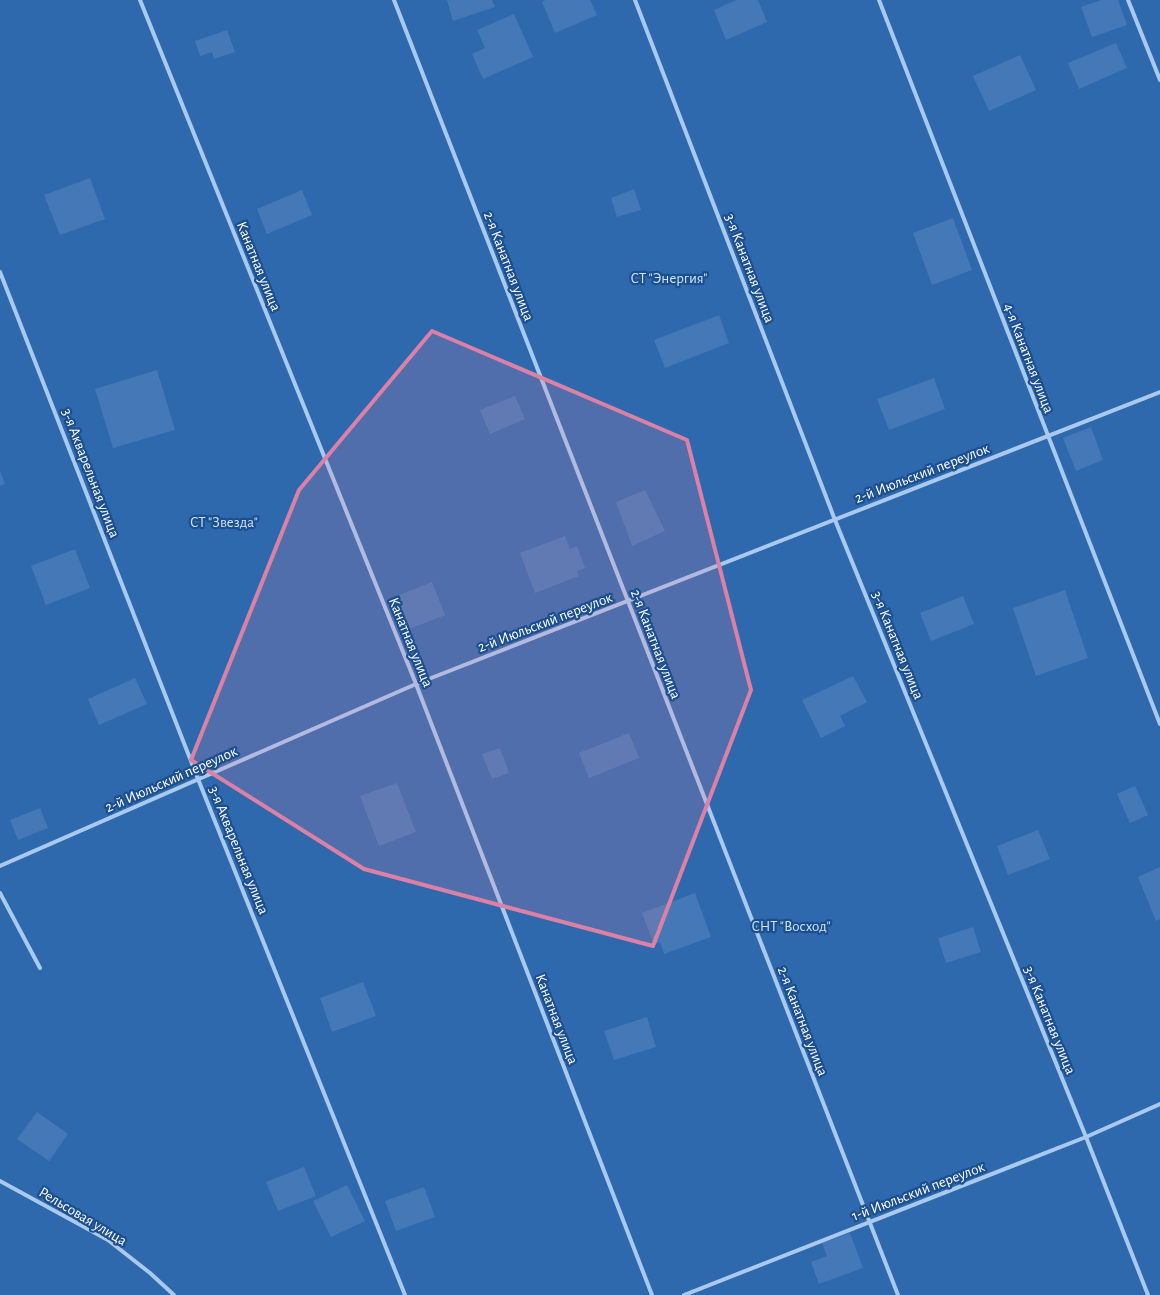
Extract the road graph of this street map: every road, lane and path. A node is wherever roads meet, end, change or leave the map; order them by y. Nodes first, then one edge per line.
1 (140, 0) edge
2 (394, 0) edge
3 (635, 0) edge
4 (879, 0) edge
5 (1128, 0) edge
6 (1160, 80) edge
7 (0, 272) edge
8 (1160, 392) edge
9 (1047, 436) junction
10 (835, 520) junction
11 (627, 602) junction
12 (416, 684) junction
13 (1160, 724) edge
14 (198, 779) junction
15 (0, 866) edge
16 (0, 893) edge
17 (40, 968) dead end
18 (1160, 1104) edge
19 (1086, 1137) junction
20 (0, 1180) edge
21 (869, 1222) junction
22 (174, 1295) edge
23 (405, 1295) edge
24 (652, 1295) edge
25 (684, 1295) edge
26 (898, 1295) edge
27 (1148, 1295) edge

1 - 12 lane, Канатная улица
2 - 11 lane, 2-я Канатная улица
3 - 10 lane, 3-я Канатная улица
4 - 9 lane, 4-я Канатная улица
5 - 6 lane
7 - 14 lane, 3-я Акварельная улица
8 - 9 lane, 2-й Июльский переулок
9 - 10 lane, 2-й Июльский переулок
9 - 13 lane, 4-я Канатная улица
10 - 11 lane, 2-й Июльский переулок
10 - 19 lane, 3-я Канатная улица
11 - 12 lane, 2-й Июльский переулок
11 - 21 lane, 2-я Канатная улица
12 - 14 lane, 2-й Июльский переулок
12 - 24 lane, Канатная улица
14 - 15 lane, 2-й Июльский переулок
14 - 23 lane, 3-я Акварельная улица
16 - 17 lane
18 - 19 lane, 1-й Июльский переулок
19 - 21 lane, 1-й Июльский переулок
19 - 27 lane, 3-я Канатная улица
20 - 22 lane, Рельсовая улица
21 - 25 lane, 1-й Июльский переулок
21 - 26 lane, 2-я Канатная улица

